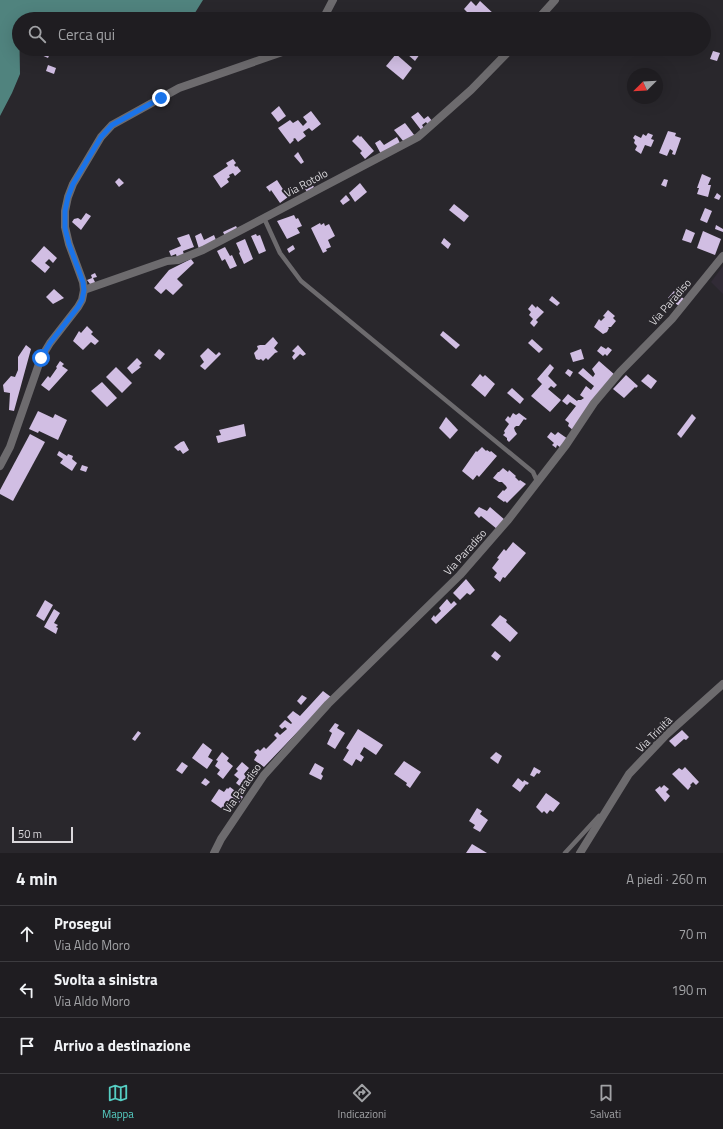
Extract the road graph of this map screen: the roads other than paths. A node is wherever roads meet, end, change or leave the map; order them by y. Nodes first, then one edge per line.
1 (333, 0) edge
2 (555, 0) edge
3 (327, 12) edge
4 (544, 12) edge
5 (271, 56) edge
6 (504, 56) edge
7 (264, 218) junction
8 (723, 256) edge
9 (84, 290) junction
10 (0, 466) edge
11 (538, 481) junction
12 (723, 684) edge
13 (609, 806) junction
14 (214, 853) edge
15 (565, 853) edge
16 (580, 853) edge

1 - 3 street
2 - 4 street
5 - 9 street
6 - 7 street, Via Rotolo
7 - 9 street, Via Rotolo
7 - 11 lane
8 - 11 street, Via Paradiso
9 - 10 street
11 - 14 street, Via Paradiso
12 - 13 street, Via Trinità
13 - 15 lane, Via Trinità
13 - 16 street, Via Trinità

